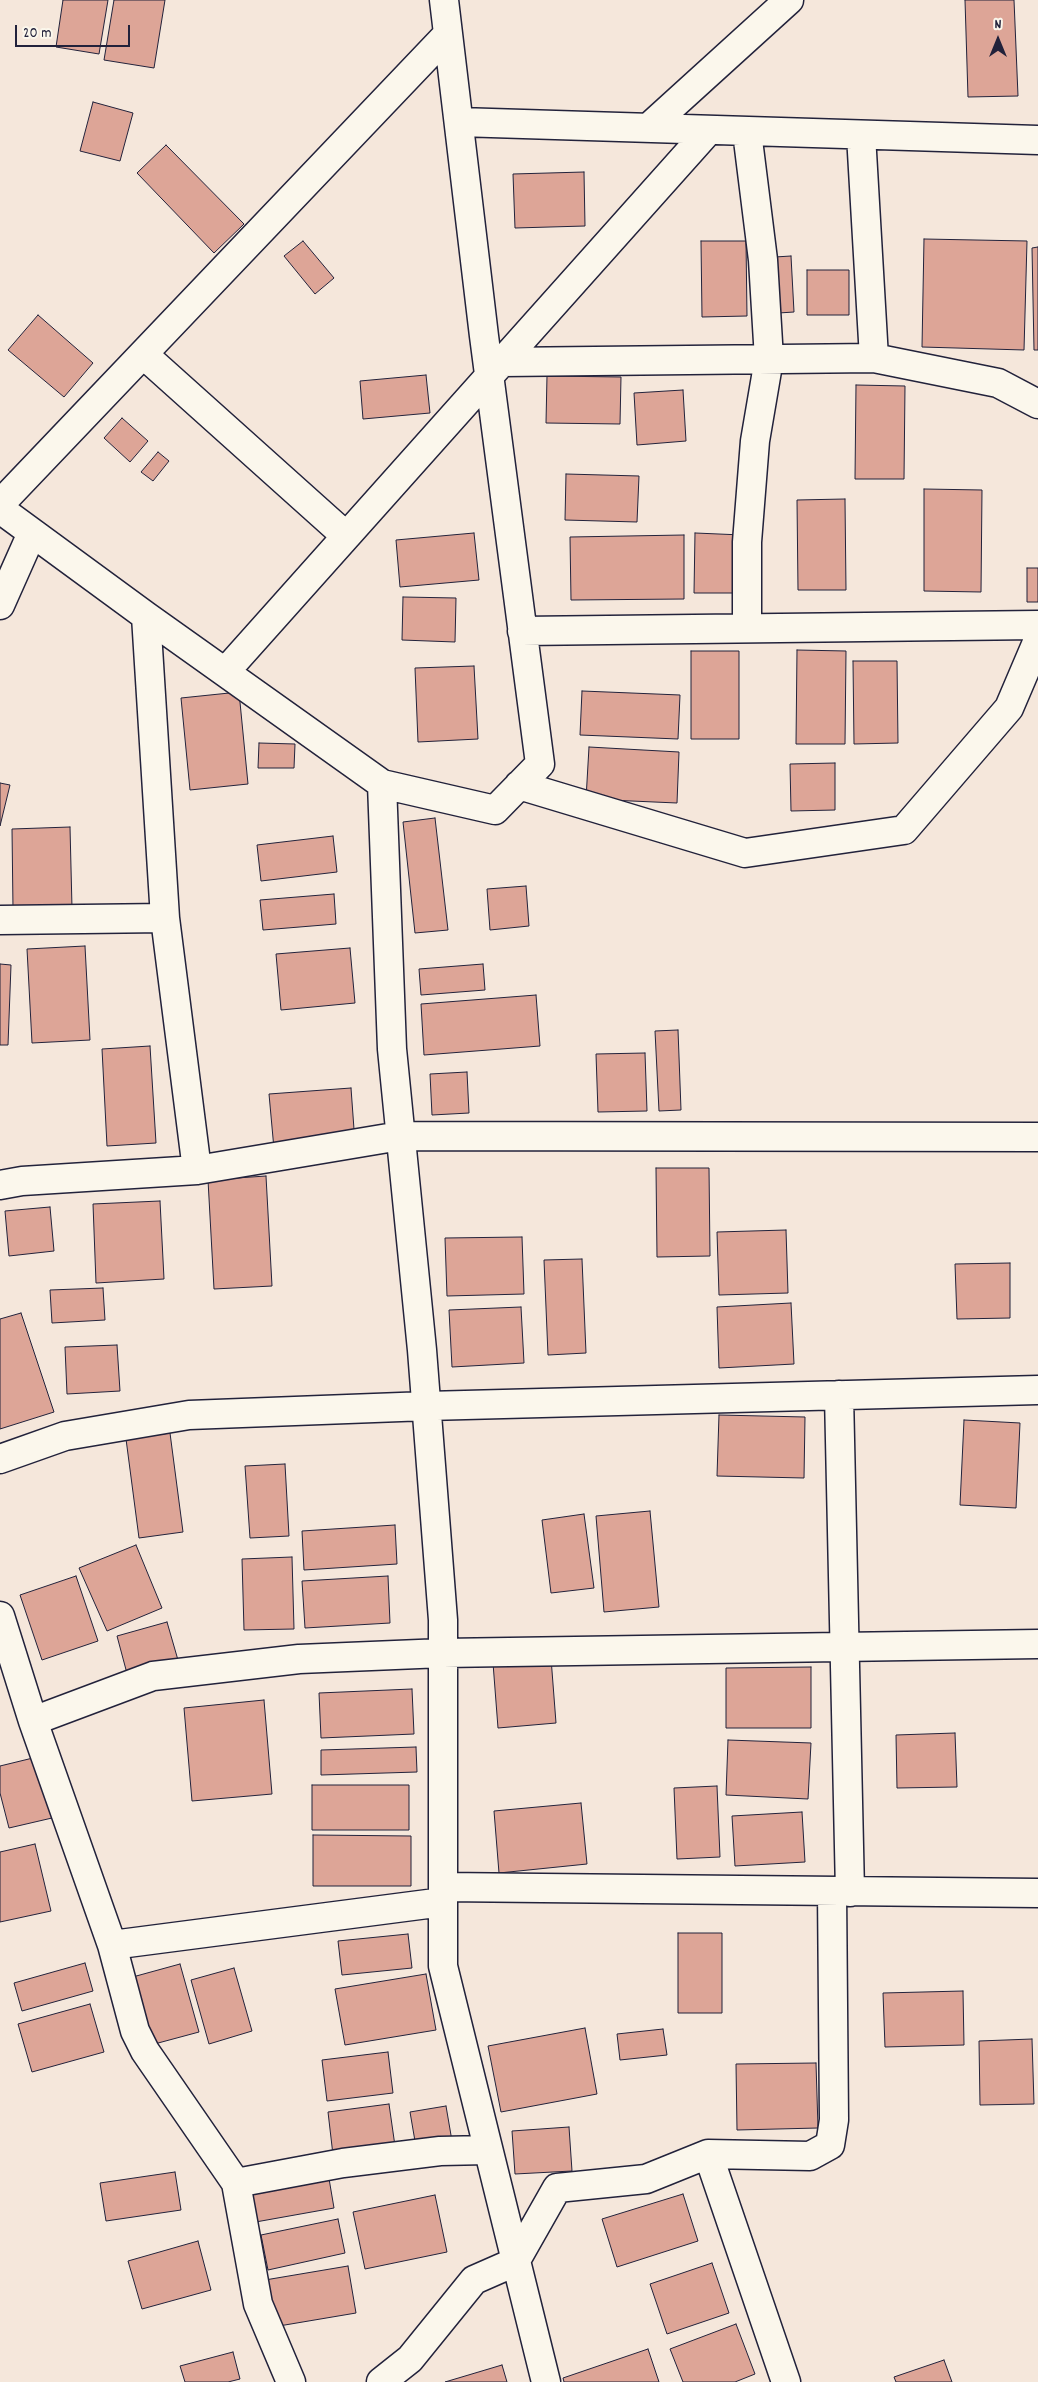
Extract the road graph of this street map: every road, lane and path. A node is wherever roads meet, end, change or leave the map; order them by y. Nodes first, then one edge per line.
1 (444, 0) edge
2 (789, 0) edge
3 (448, 34) junction
4 (459, 122) junction
5 (648, 128) junction
6 (709, 130) junction
7 (747, 132) junction
8 (861, 135) junction
9 (1038, 140) edge
10 (143, 354) junction
11 (874, 358) junction
12 (769, 359) junction
13 (496, 369) junction
14 (1038, 404) edge
15 (0, 504) edge
16 (0, 509) edge
17 (32, 533) junction
18 (346, 536) junction
19 (0, 605) edge
20 (146, 616) junction
21 (1038, 624) edge
22 (747, 627) junction
23 (522, 631) junction
24 (1038, 640) edge
25 (225, 672) junction
26 (382, 784) junction
27 (519, 786) junction
28 (165, 918) junction
29 (0, 920) edge
30 (400, 1136) junction
31 (1038, 1137) edge
32 (197, 1170) junction
33 (0, 1185) edge
34 (1038, 1390) edge
35 (839, 1395) junction
36 (427, 1406) junction
37 (0, 1459) edge
38 (0, 1616) edge
39 (1038, 1644) edge
40 (844, 1647) junction
41 (443, 1653) junction
42 (33, 1721) junction
43 (841, 1891) junction
44 (1038, 1893) edge
45 (443, 1894) junction
46 (112, 1945) junction
47 (488, 2150) junction
48 (708, 2154) junction
49 (236, 2183) junction
50 (515, 2262) junction
51 (291, 2382) edge
52 (381, 2382) edge
53 (546, 2382) edge
54 (786, 2382) edge

1 - 3 street
2 - 5 street
3 - 4 street
3 - 10 street
4 - 5 street
4 - 13 street
5 - 6 street
6 - 7 street
6 - 13 street
7 - 8 street
7 - 12 street
8 - 9 street
8 - 11 street
10 - 15 street
10 - 18 street
11 - 12 street
11 - 14 street
12 - 13 street
12 - 22 street
13 - 18 street
13 - 23 street
16 - 17 street
17 - 19 street
17 - 20 street
18 - 25 street
20 - 25 street
20 - 28 street
21 - 22 street
22 - 23 street
23 - 27 street
24 - 27 street
25 - 26 street
26 - 27 street
26 - 30 street
28 - 29 street
28 - 32 street
30 - 31 street
30 - 32 street
30 - 36 street
32 - 33 street
34 - 35 street
35 - 36 street
35 - 40 street
36 - 37 street
36 - 41 street
38 - 42 street
39 - 40 street
40 - 41 street
40 - 43 street
41 - 42 street
41 - 45 street
42 - 46 street
43 - 44 street
43 - 45 street
43 - 48 street
45 - 46 street
45 - 47 street
46 - 49 street
47 - 49 street
47 - 50 street
48 - 50 street
48 - 54 street
49 - 51 street
50 - 52 street
50 - 53 street

